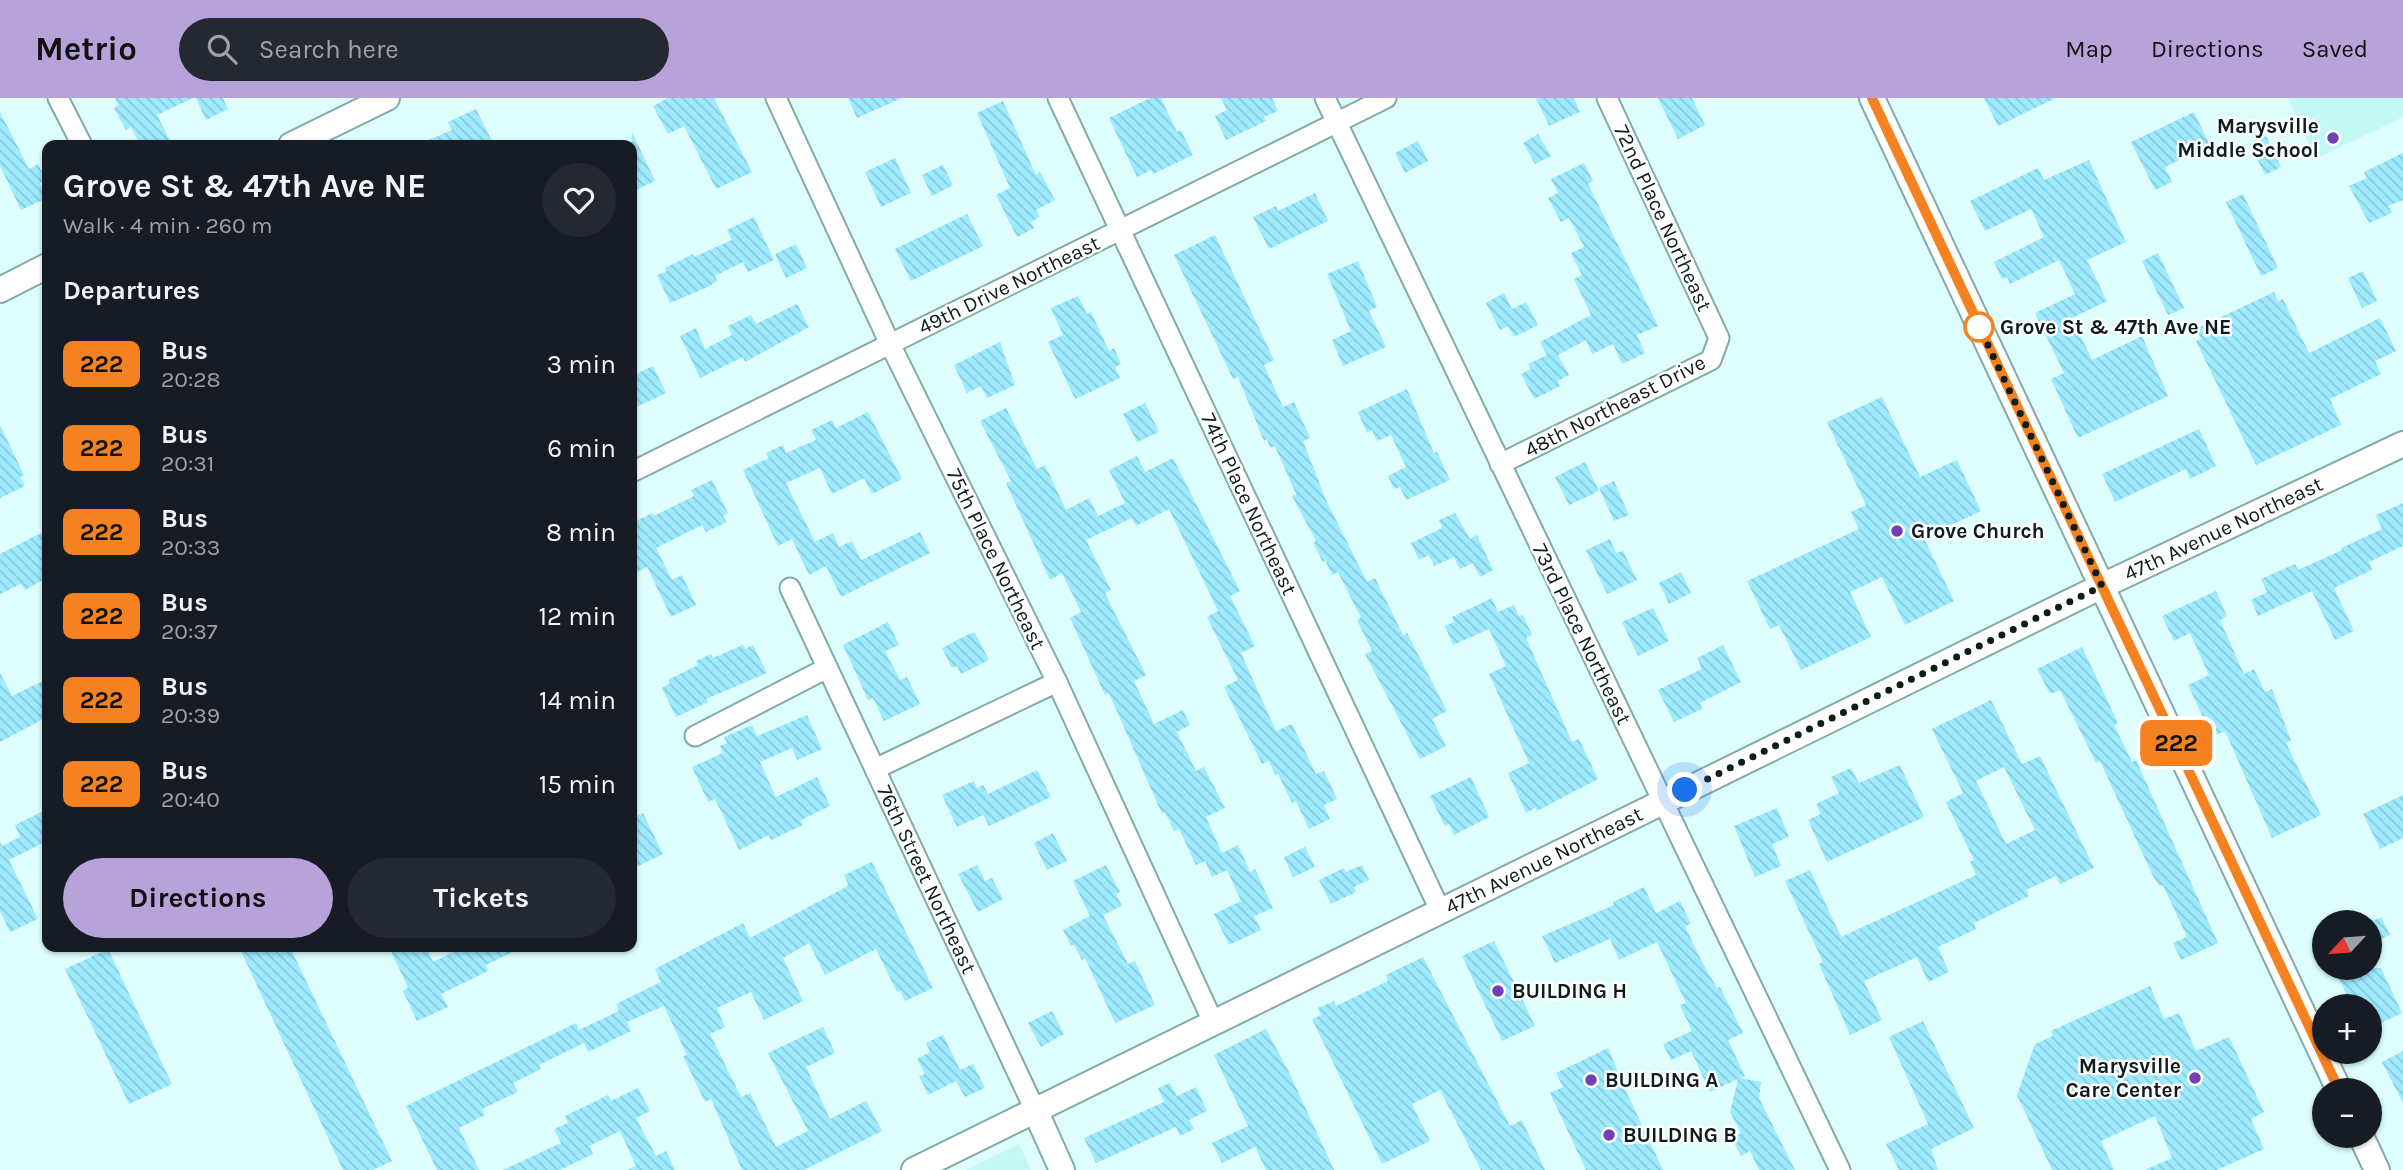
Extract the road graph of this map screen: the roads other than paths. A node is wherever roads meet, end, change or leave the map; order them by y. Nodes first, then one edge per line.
1 (58, 98) edge
2 (387, 98) edge
3 (776, 98) edge
4 (1058, 98) edge
5 (1325, 98) edge
6 (1386, 98) edge
7 (1607, 98) edge
8 (1872, 98) edge
9 (1336, 120) junction
10 (79, 140) edge
11 (301, 140) edge
12 (1119, 230) junction
13 (42, 269) edge
14 (0, 290) edge
15 (1719, 338) joint
16 (890, 344) junction
17 (2403, 444) edge
18 (1500, 464) junction
19 (637, 470) edge
20 (2102, 586) junction
21 (790, 588) dead end
22 (827, 668) junction
23 (1058, 682) junction
24 (695, 736) dead end
25 (875, 769) junction
26 (1663, 802) junction
27 (1440, 910) junction
28 (1213, 1022) junction
29 (2333, 1078) edge
30 (1035, 1110) junction
31 (2367, 1148) edge
32 (914, 1170) edge
33 (1062, 1170) edge
34 (1840, 1170) edge
35 (2377, 1170) edge

1 - 10 street
2 - 11 street
3 - 16 street, 75th Place Northeast
4 - 12 street, 74th Place Northeast
5 - 9 street, 73rd Place Northeast
6 - 9 street, 49th Drive Northeast
7 - 15 street, 72nd Place Northeast
8 - 20 street
9 - 12 street, 49th Drive Northeast
9 - 18 street, 73rd Place Northeast
12 - 16 street, 49th Drive Northeast
12 - 27 street, 74th Place Northeast
13 - 14 street
15 - 18 street, 48th Northeast Drive
16 - 19 street, 49th Drive Northeast
16 - 23 street, 75th Place Northeast
17 - 20 street, 47th Avenue Northeast
18 - 26 street, 73rd Place Northeast
20 - 26 street, 47th Avenue Northeast
20 - 29 street
21 - 22 street, 76th Street Northeast
22 - 24 street
22 - 25 street, 76th Street Northeast
23 - 25 street
23 - 28 street, 75th Place Northeast
25 - 30 street, 76th Street Northeast
26 - 27 street, 47th Avenue Northeast
26 - 34 street, 73rd Place Northeast
27 - 28 street, 47th Avenue Northeast
28 - 30 street, 47th Avenue Northeast
30 - 32 street, 47th Avenue Northeast
30 - 33 street, 76th Street Northeast
31 - 35 street

